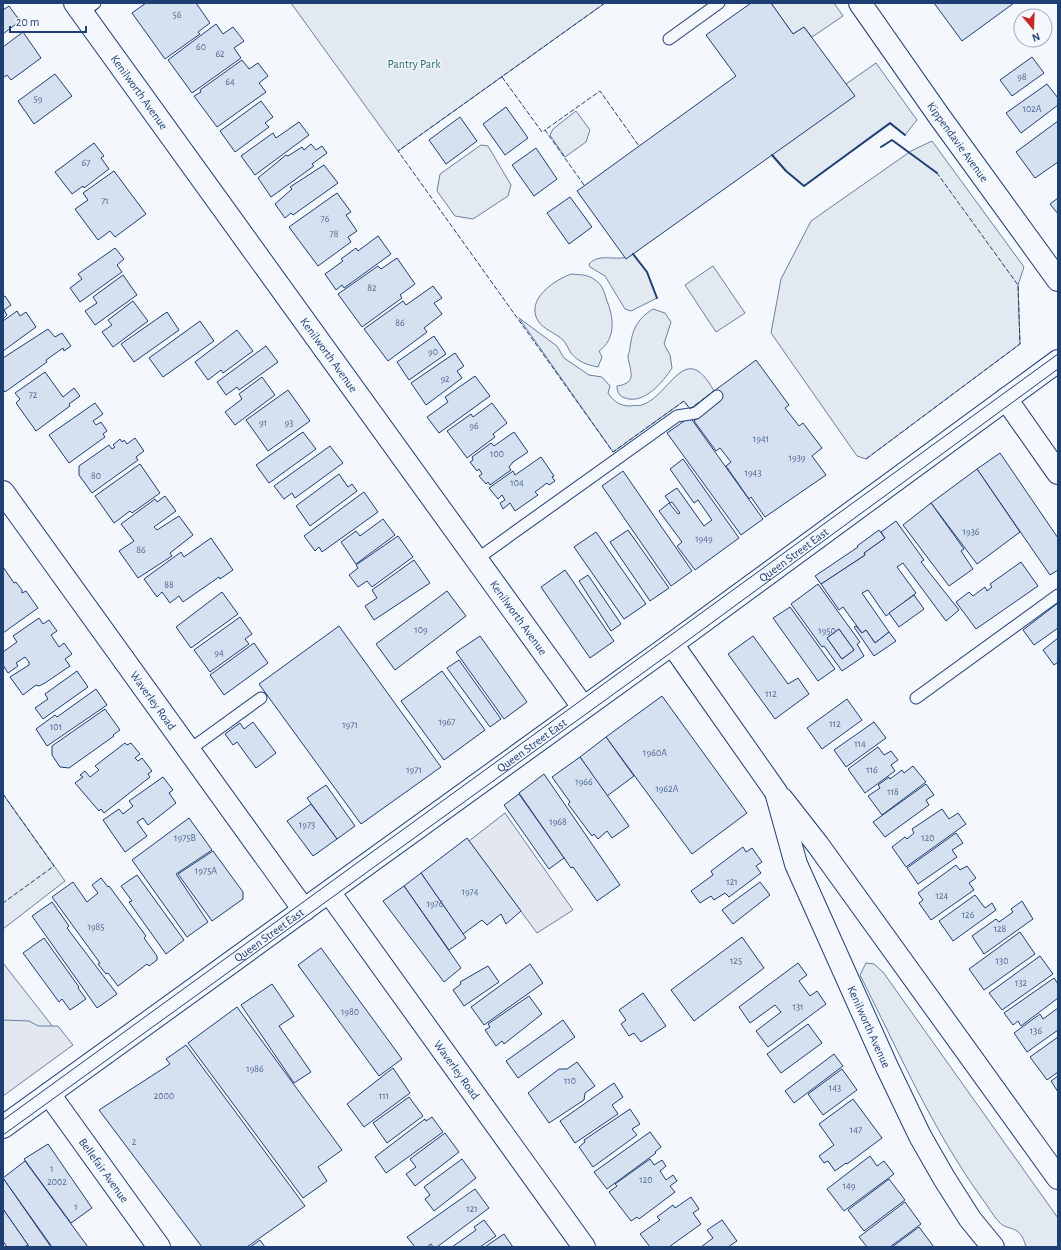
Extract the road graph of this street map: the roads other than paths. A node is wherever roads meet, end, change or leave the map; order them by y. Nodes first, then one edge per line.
1 (719, 3) edge
2 (860, 3) edge
3 (84, 6) edge
4 (669, 38) dead end
5 (1058, 280) edge
6 (1058, 361) edge
7 (717, 396) dead end
8 (1006, 399) junction
9 (1058, 473) edge
10 (3, 492) edge
11 (477, 559) junction
12 (1058, 595) edge
13 (672, 644) junction
14 (261, 698) dead end
15 (916, 698) dead end
16 (584, 707) junction
17 (189, 750) junction
18 (776, 792) junction
19 (329, 892) junction
20 (304, 910) junction
21 (49, 1094) junction
22 (3, 1127) edge
23 (1058, 1178) edge
24 (159, 1247) edge
25 (584, 1247) edge
26 (993, 1247) edge

1 - 4 lane
2 - 5 street, Kippendavie Avenue
3 - 11 street, Kenilworth Avenue
6 - 8 street, Queen Street East
7 - 11 lane
8 - 9 street
8 - 13 street, Queen Street East
10 - 17 street, Waverley Road
11 - 16 street, Kenilworth Avenue
12 - 15 lane
13 - 16 street, Queen Street East
13 - 18 street, Kenilworth Avenue
14 - 17 lane
16 - 19 street, Queen Street East
17 - 20 street, Waverley Road
18 - 23 street, Kenilworth Avenue
18 - 26 street, Kenilworth Avenue
19 - 20 street, Queen Street East
19 - 25 street, Waverley Road
20 - 21 street, Queen Street East
21 - 22 street, Queen Street East
21 - 24 street, Bellefair Avenue

